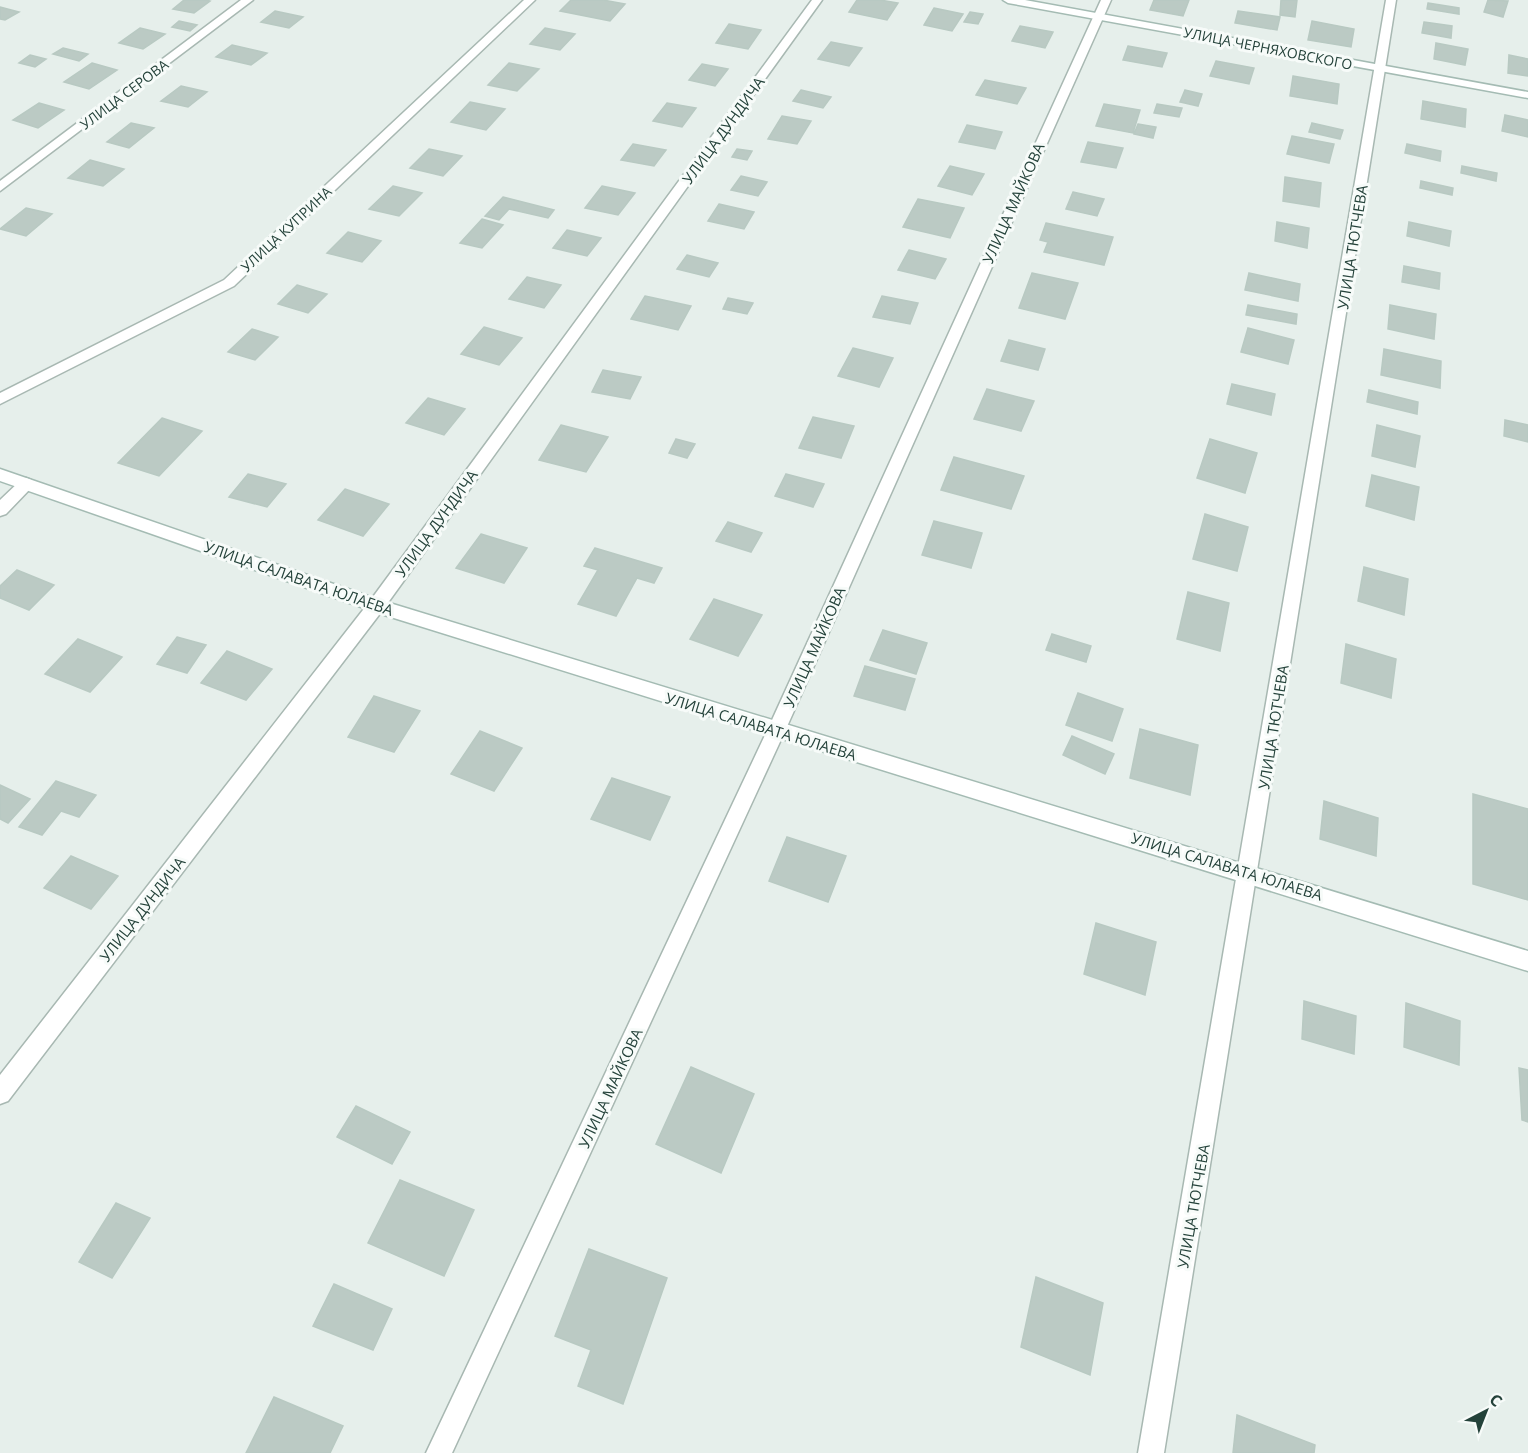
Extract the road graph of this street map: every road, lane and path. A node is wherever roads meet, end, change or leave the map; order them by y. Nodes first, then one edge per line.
1 (248, 0) edge
2 (530, 0) edge
3 (817, 0) edge
4 (1008, 0) edge
5 (1391, 0) edge
6 (1102, 8) edge
7 (1382, 69) junction
8 (1528, 95) edge
9 (0, 187) edge
10 (0, 399) edge
11 (0, 475) edge
12 (26, 484) junction
13 (0, 510) edge
14 (376, 606) junction
15 (776, 731) junction
16 (1249, 872) junction
17 (1528, 961) edge
18 (0, 1093) edge
19 (439, 1453) edge
20 (1151, 1453) edge

1 - 9 street, УЛИЦА СЕРОВА
2 - 10 street, УЛИЦА КУПРИНА
3 - 14 street, УЛИЦА ДУНДИЧА
4 - 6 street, УЛИЦА ЧЕРНЯХОВСКОГО
5 - 7 street, УЛИЦА ТЮТЧЕВА
6 - 7 street, УЛИЦА ЧЕРНЯХОВСКОГО
6 - 15 street, УЛИЦА МАЙКОВА
7 - 8 street, УЛИЦА ЧЕРНЯХОВСКОГО
7 - 16 street, УЛИЦА ТЮТЧЕВА
11 - 12 street, УЛИЦА САЛАВАТА ЮЛАЕВА
12 - 13 street
12 - 14 street, УЛИЦА САЛАВАТА ЮЛАЕВА
14 - 15 street, УЛИЦА САЛАВАТА ЮЛАЕВА
14 - 18 street, УЛИЦА ДУНДИЧА
15 - 16 street, УЛИЦА САЛАВАТА ЮЛАЕВА
15 - 19 street, УЛИЦА МАЙКОВА
16 - 17 street, УЛИЦА САЛАВАТА ЮЛАЕВА
16 - 20 street, УЛИЦА ТЮТЧЕВА

